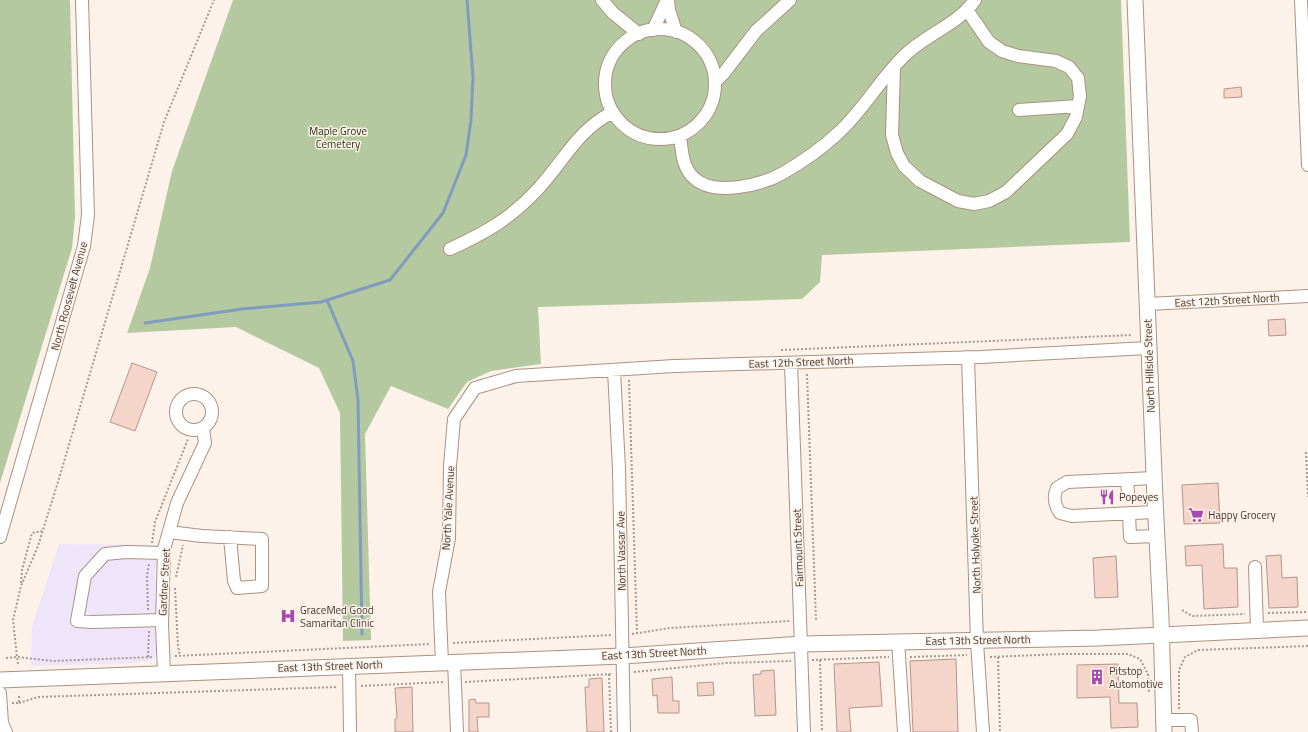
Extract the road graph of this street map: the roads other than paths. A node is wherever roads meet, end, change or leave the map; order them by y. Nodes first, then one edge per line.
1 (82, 0) edge
2 (602, 0) edge
3 (667, 0) edge
4 (790, 0) edge
5 (975, 0) edge
6 (1135, 0) edge
7 (1300, 0) edge
8 (967, 10) junction
9 (653, 30) junction
10 (676, 32) junction
11 (639, 34) junction
12 (894, 67) junction
13 (715, 82) junction
14 (1078, 106) junction
15 (1019, 110) dead end
16 (612, 112) junction
17 (680, 136) junction
18 (1308, 165) edge
19 (450, 249) dead end
20 (1308, 296) edge
21 (1147, 304) junction
22 (1148, 348) junction
23 (968, 358) junction
24 (791, 363) junction
25 (614, 370) junction
26 (464, 404) joint
27 (203, 428) dead end
28 (1154, 478) junction
29 (1127, 480) junction
30 (1128, 493) dead end
31 (1155, 512) junction
32 (1129, 513) junction
33 (169, 532) junction
34 (1157, 536) junction
35 (0, 537) edge
36 (230, 537) junction
37 (164, 552) junction
38 (1255, 567) dead end
39 (162, 620) junction
40 (1308, 628) edge
41 (1257, 630) junction
42 (1162, 634) junction
43 (898, 641) junction
44 (978, 642) junction
45 (802, 644) junction
46 (623, 656) junction
47 (448, 662) junction
48 (349, 666) junction
49 (164, 672) junction
50 (0, 680) edge
51 (0, 693) edge
52 (1164, 726) edge
53 (6, 732) edge
54 (350, 732) edge
55 (457, 732) edge
56 (624, 732) edge
57 (804, 732) edge
58 (904, 732) edge
59 (983, 732) edge
60 (1192, 732) edge

1 - 35 street, North Roosevelt Avenue
2 - 11 street
3 - 9 street
3 - 10 street
4 - 13 street
5 - 8 street
6 - 21 main road, North Hillside Street
7 - 18 street
8 - 12 street
8 - 14 street
9 - 10 street
9 - 11 street
10 - 13 street
11 - 16 street
12 - 14 street
12 - 17 street
13 - 17 street
14 - 15 street
16 - 17 street
16 - 19 street
20 - 21 street, East 12th Street North
21 - 22 main road, North Hillside Street
22 - 23 street, East 12th Street North
22 - 28 main road, North Hillside Street
23 - 24 street, East 12th Street North
23 - 44 street, North Holyoke Street
24 - 25 street, East 12th Street North
24 - 45 street, Fairmount Street
25 - 26 street, East 12th Street North
25 - 46 street, North Vassar Ave
26 - 47 street, North Yale Avenue
27 - 33 street, Gardner Street
28 - 29 street
28 - 31 main road, North Hillside Street
29 - 30 street
29 - 32 street
31 - 32 street
31 - 34 main road, North Hillside Street
32 - 34 street
33 - 36 street
33 - 37 street, Gardner Street
34 - 42 main road, North Hillside Street
36 - 36 street
37 - 39 street, Gardner Street
37 - 39 street
38 - 41 street
39 - 49 street, Gardner Street
40 - 41 main road, East 13th Street North
41 - 42 main road, East 13th Street North
42 - 44 main road, East 13th Street North
42 - 52 main road, North Hillside Street
43 - 44 main road, East 13th Street North
43 - 45 main road, East 13th Street North
43 - 58 street
44 - 59 street, North Holyoke Street
45 - 46 main road, East 13th Street North
45 - 57 street, Fairmount Street
46 - 47 main road, East 13th Street North
46 - 56 street, North Vassar Ave
47 - 48 main road, East 13th Street North
47 - 55 street, North Yale Avenue
48 - 49 main road, East 13th Street North
48 - 54 street
49 - 50 main road, East 13th Street North
51 - 53 street
52 - 60 street

